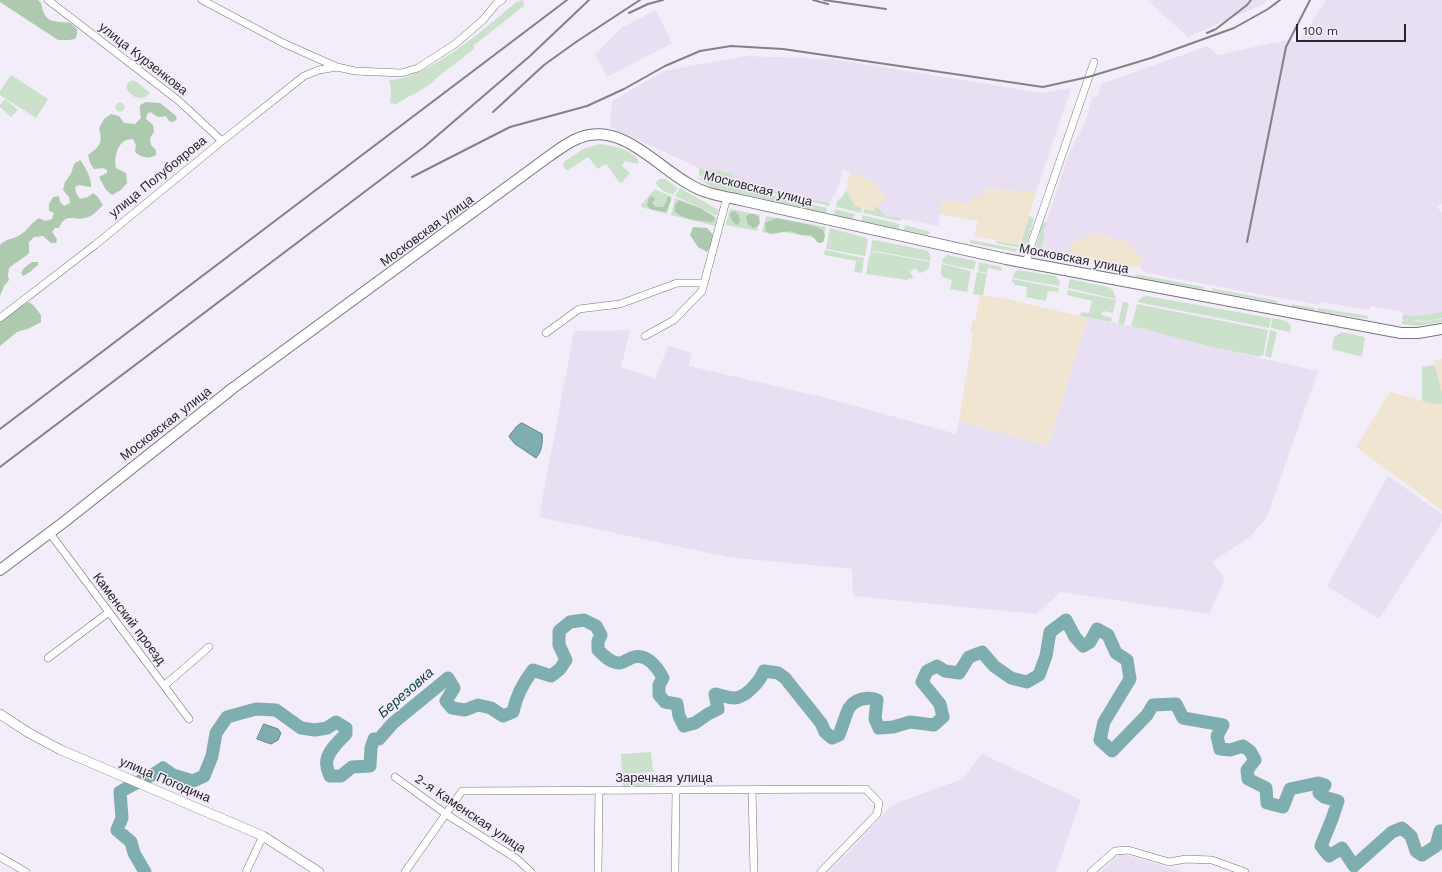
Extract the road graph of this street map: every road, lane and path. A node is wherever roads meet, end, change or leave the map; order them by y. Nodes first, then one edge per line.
1 (48, 0) edge
2 (202, 0) edge
3 (497, 1) edge
4 (1094, 62) dead end
5 (337, 67) junction
6 (222, 141) junction
7 (727, 197) junction
8 (1026, 263) junction
9 (704, 283) junction
10 (0, 318) edge
11 (1442, 329) edge
12 (546, 333) dead end
13 (645, 336) dead end
14 (49, 532) junction
15 (0, 570) edge
16 (109, 612) junction
17 (209, 647) dead end
18 (48, 658) dead end
19 (165, 685) junction
20 (0, 714) edge
21 (189, 720) dead end
22 (395, 777) dead end
23 (676, 790) junction
24 (752, 790) junction
25 (599, 791) junction
26 (446, 814) junction
27 (263, 836) junction
28 (0, 857) edge
29 (26, 872) edge
30 (246, 872) edge
31 (319, 872) edge
32 (405, 872) edge
33 (531, 872) edge
34 (598, 872) edge
35 (675, 872) edge
36 (754, 872) edge
37 (821, 872) edge
38 (1091, 872) edge
39 (1246, 872) edge

1 - 6 street, улица Курзенкова
2 - 5 street
3 - 5 street
4 - 8 street
5 - 6 street, улица Полубоярова
6 - 10 street, улица Полубоярова
7 - 8 main road, Московская улица
7 - 9 street
7 - 14 main road, Московская улица
8 - 11 main road, Московская улица
9 - 12 street
9 - 13 street
14 - 15 main road, Московская улица
14 - 16 street, Каменский проезд
16 - 18 street
16 - 19 street, Каменский проезд
17 - 19 street
19 - 21 street, Каменский проезд
20 - 27 street, улица Погодина
22 - 26 street, 2-я Каменская улица
23 - 24 street, Заречная улица
23 - 25 street, Заречная улица
23 - 35 street
24 - 36 street
24 - 37 street, Заречная улица
25 - 26 street, Заречная улица
25 - 34 street
26 - 32 street
26 - 33 street, 2-я Каменская улица
27 - 30 street
27 - 31 street, улица Погодина
28 - 29 street
38 - 39 street

